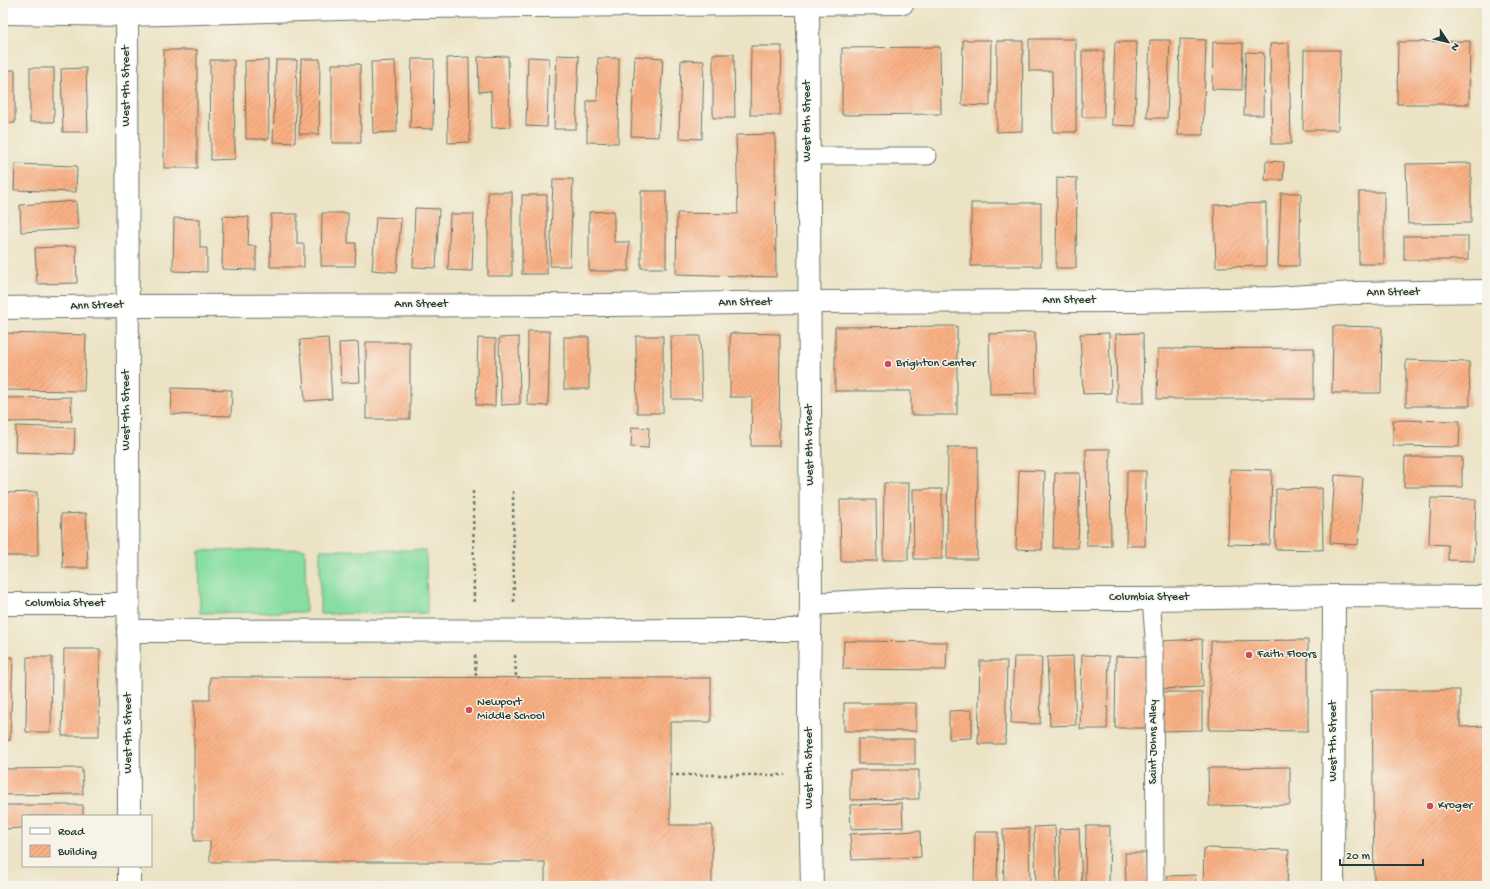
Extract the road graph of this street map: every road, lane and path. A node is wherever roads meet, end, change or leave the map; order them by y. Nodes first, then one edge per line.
1 (808, 3) edge
2 (903, 3) edge
3 (634, 4) edge
4 (309, 6) edge
5 (127, 9) edge
6 (3, 13) edge
7 (808, 156) junction
8 (928, 156) dead end
9 (1487, 291) edge
10 (809, 302) junction
11 (127, 306) junction
12 (3, 308) edge
13 (473, 491) dead end
14 (513, 491) dead end
15 (1334, 596) junction
16 (1487, 597) edge
17 (1151, 598) junction
18 (3, 604) edge
19 (128, 604) junction
20 (811, 604) junction
21 (474, 630) junction
22 (514, 630) junction
23 (810, 630) junction
24 (128, 631) junction
25 (476, 677) dead end
26 (516, 677) dead end
27 (670, 775) dead end
28 (810, 776) junction
29 (129, 815) edge
30 (129, 867) edge
31 (129, 886) edge
32 (812, 886) edge
33 (1155, 886) edge
34 (1333, 886) edge

1 - 2 street
1 - 3 street
1 - 7 street, West 8th Street
3 - 4 street
4 - 5 street
5 - 6 street
5 - 11 street, West 9th Street
7 - 8 lane
7 - 10 street, West 8th Street
9 - 10 street, Ann Street
10 - 11 street, Ann Street
10 - 20 street, West 8th Street
11 - 12 street, Ann Street
11 - 19 street, West 9th Street
13 - 21 path
14 - 22 path
15 - 16 street, Columbia Street
15 - 17 street, Columbia Street
15 - 34 street, West 7th Street
17 - 20 street, Columbia Street
17 - 33 lane, Saint Johns Alley
18 - 19 street, Columbia Street
19 - 24 street, West 9th Street
20 - 23 street, West 8th Street
21 - 22 street
21 - 24 street
21 - 25 path
22 - 23 street
22 - 26 path
23 - 28 street, West 8th Street
24 - 29 street, West 9th Street
27 - 28 path
28 - 32 street, West 8th Street
30 - 31 street

